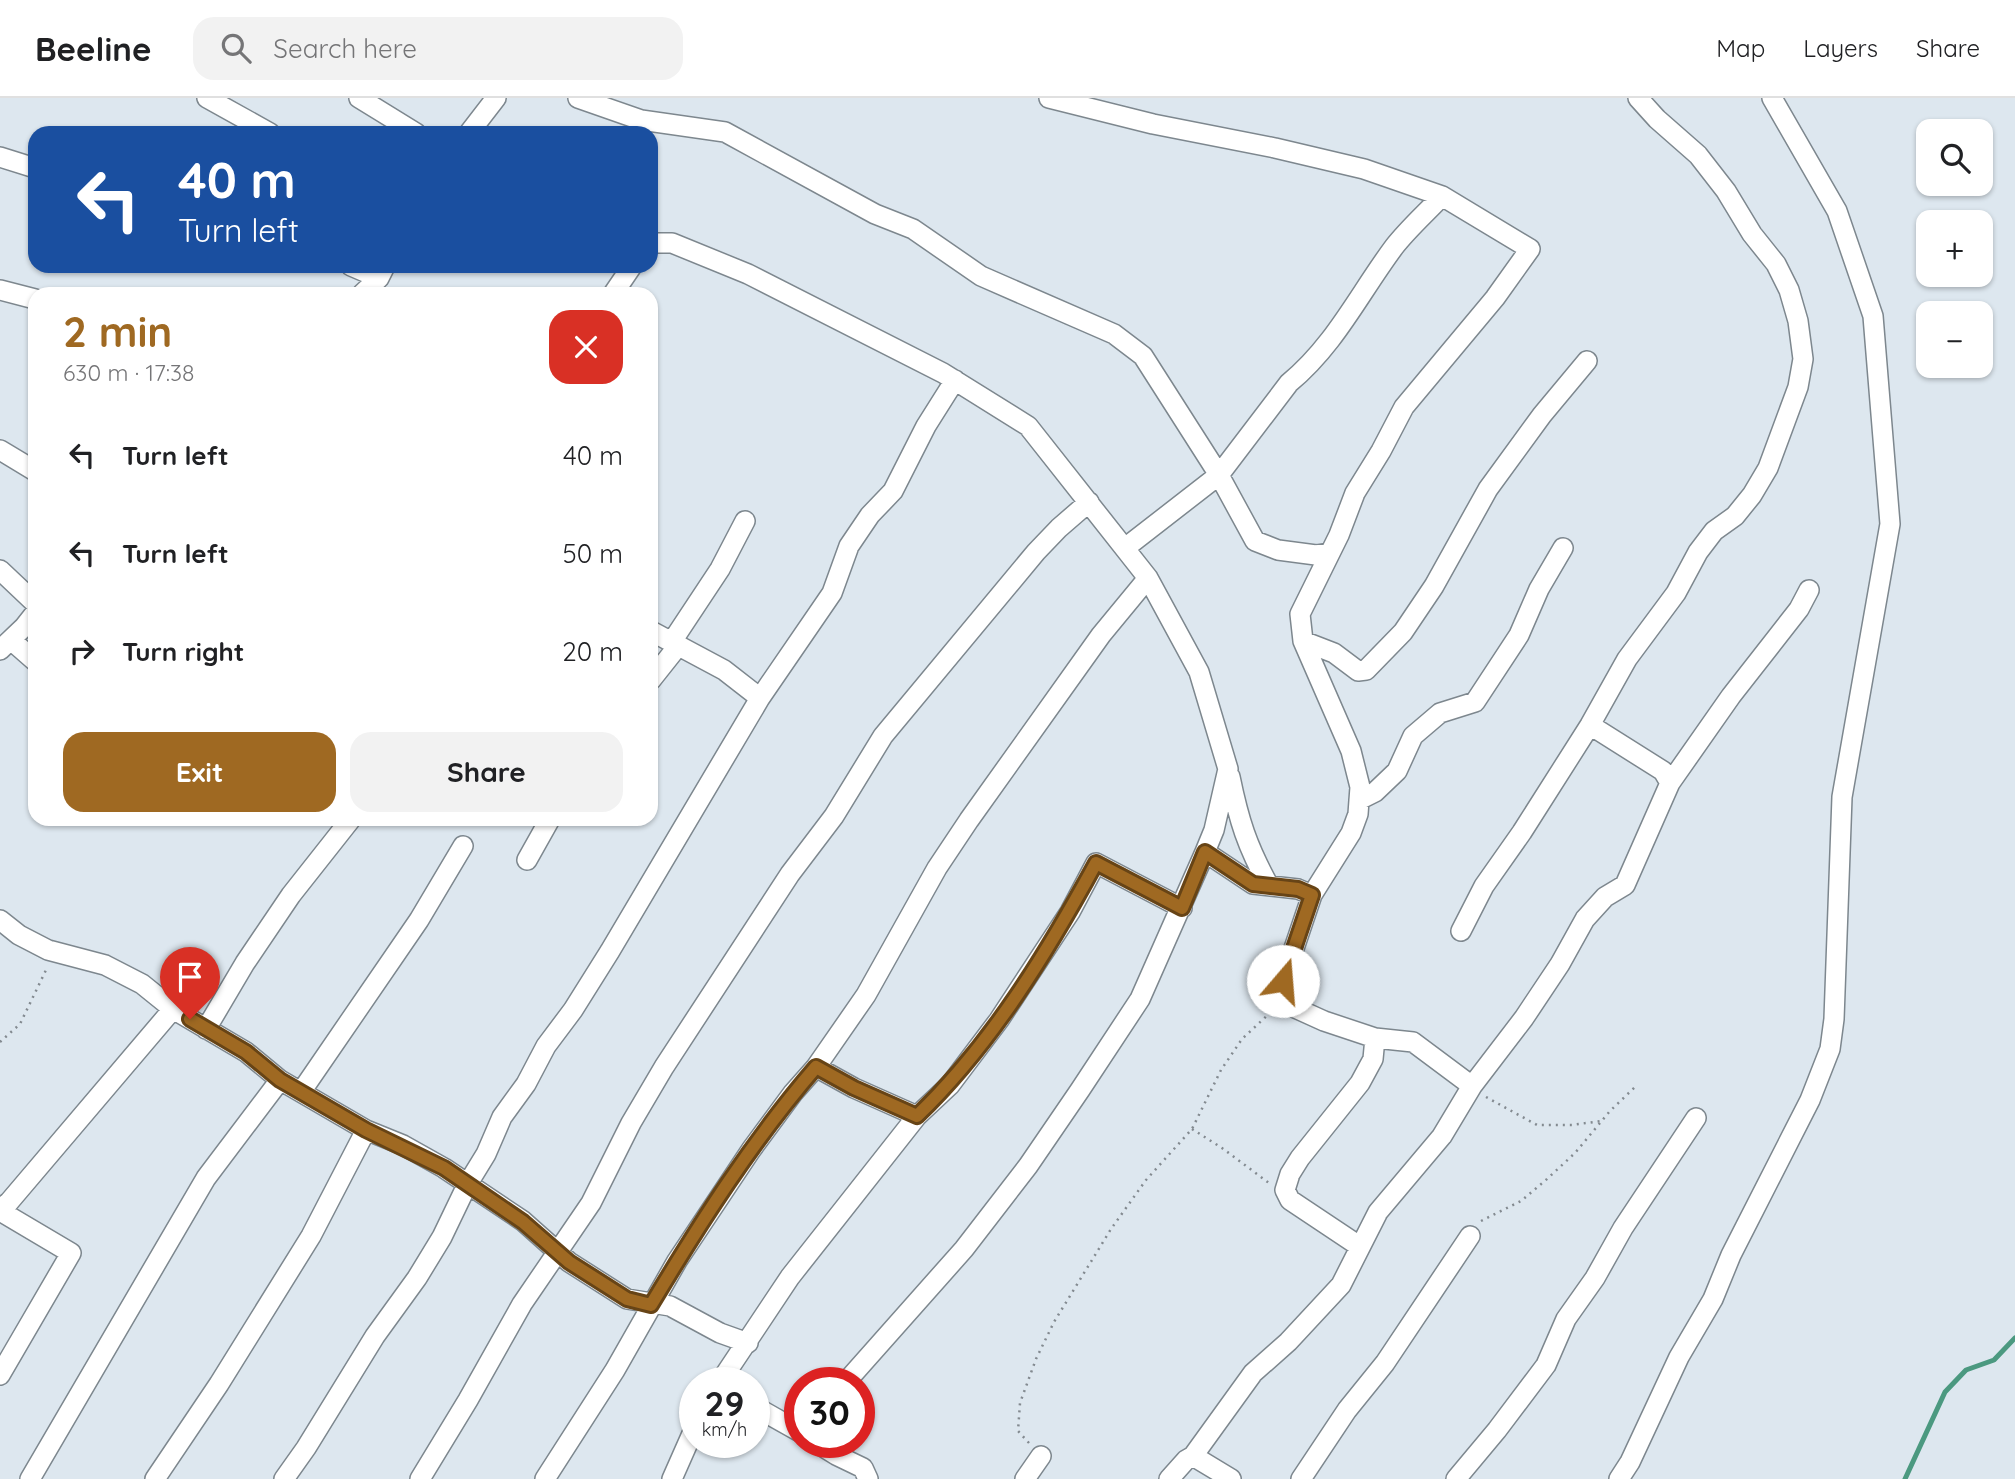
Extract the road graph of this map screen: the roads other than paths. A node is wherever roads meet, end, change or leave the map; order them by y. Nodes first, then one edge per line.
1 (207, 98) edge
2 (359, 98) edge
3 (496, 98) edge
4 (578, 98) edge
5 (1049, 98) edge
6 (1638, 98) edge
7 (1772, 98) edge
8 (257, 126) edge
9 (405, 126) edge
10 (474, 126) edge
11 (0, 157) edge
12 (28, 166) edge
13 (1442, 196) junction
14 (658, 243) edge
15 (381, 273) edge
16 (368, 287) edge
17 (0, 290) edge
18 (28, 297) edge
19 (1587, 360) dead end
20 (955, 380) junction
21 (0, 450) edge
22 (28, 467) edge
23 (1219, 475) junction
24 (1089, 502) junction
25 (745, 521) dead end
26 (1125, 548) junction
27 (1563, 548) dead end
28 (1329, 553) junction
29 (0, 570) edge
30 (1148, 578) junction
31 (1808, 590) dead end
32 (28, 596) edge
33 (28, 622) edge
34 (658, 635) edge
35 (1303, 642) junction
36 (5, 645) edge
37 (674, 645) junction
38 (28, 657) edge
39 (658, 669) edge
40 (760, 698) junction
41 (1590, 725) junction
42 (1228, 769) junction
43 (1670, 783) junction
44 (1359, 800) junction
45 (1240, 824) junction
46 (345, 826) edge
47 (546, 826) edge
48 (1214, 830) junction
49 (463, 846) dead end
50 (1205, 852) junction
51 (527, 860) dead end
52 (1269, 886) junction
53 (1312, 895) junction
54 (1182, 908) junction
55 (0, 920) edge
56 (1461, 931) dead end
57 (173, 1009) junction
58 (206, 1029) junction
59 (1375, 1038) junction
60 (816, 1067) junction
61 (280, 1080) junction
62 (1472, 1086) junction
63 (301, 1092) junction
64 (917, 1116) junction
65 (1696, 1118) dead end
66 (366, 1130) junction
67 (467, 1185) junction
68 (0, 1210) edge
69 (1470, 1236) road end
70 (1359, 1246) junction
71 (557, 1250) junction
72 (651, 1305) junction
73 (748, 1343) junction
74 (733, 1367) edge
75 (859, 1367) edge
76 (0, 1375) edge
77 (1041, 1456) road end
78 (1193, 1456) junction
79 (681, 1458) edge
80 (842, 1458) edge
81 (1626, 1473) edge
82 (30, 1479) edge
83 (155, 1479) edge
84 (284, 1479) edge
85 (420, 1479) edge
86 (545, 1479) edge
87 (672, 1479) edge
88 (868, 1479) edge
89 (1025, 1479) edge
90 (1168, 1479) edge
91 (1231, 1479) edge
92 (1301, 1479) edge
93 (1456, 1479) edge

1 - 8 street
2 - 9 street
3 - 10 street
4 - 23 street
5 - 13 street
6 - 41 street
7 - 81 street
11 - 12 street
13 - 23 street
13 - 28 street
14 - 20 street
15 - 16 street
17 - 18 street
19 - 35 street
20 - 24 street
20 - 40 street
21 - 22 street
23 - 26 street
23 - 28 street
24 - 26 street
24 - 71 street
25 - 37 street
26 - 30 street
27 - 44 street
28 - 35 street
29 - 32 street
30 - 42 street
30 - 60 street
31 - 43 street
33 - 36 street
34 - 37 street
35 - 44 street
36 - 38 street
37 - 39 street
37 - 40 street
40 - 67 street
41 - 43 street
41 - 56 street
42 - 45 street
42 - 48 street
43 - 62 street
44 - 53 street
45 - 48 street
45 - 52 street
46 - 58 street
47 - 51 street
48 - 50 street
49 - 63 street
50 - 52 street
50 - 54 street
52 - 53 street
53 - 59 street
54 - 64 street
54 - 75 street
55 - 57 street
57 - 58 street
57 - 68 street
58 - 61 street
59 - 62 street
59 - 70 street
60 - 64 street
60 - 72 street
61 - 63 street
61 - 82 street
62 - 70 street
63 - 66 street
64 - 73 street
65 - 93 street
66 - 67 street
66 - 83 street
67 - 71 street
67 - 84 street
68 - 76 street
69 - 92 street
70 - 78 street
71 - 72 street
71 - 85 street
72 - 73 street
72 - 86 street
73 - 74 street
77 - 89 street
78 - 90 street
78 - 91 street
79 - 87 street
80 - 88 street

